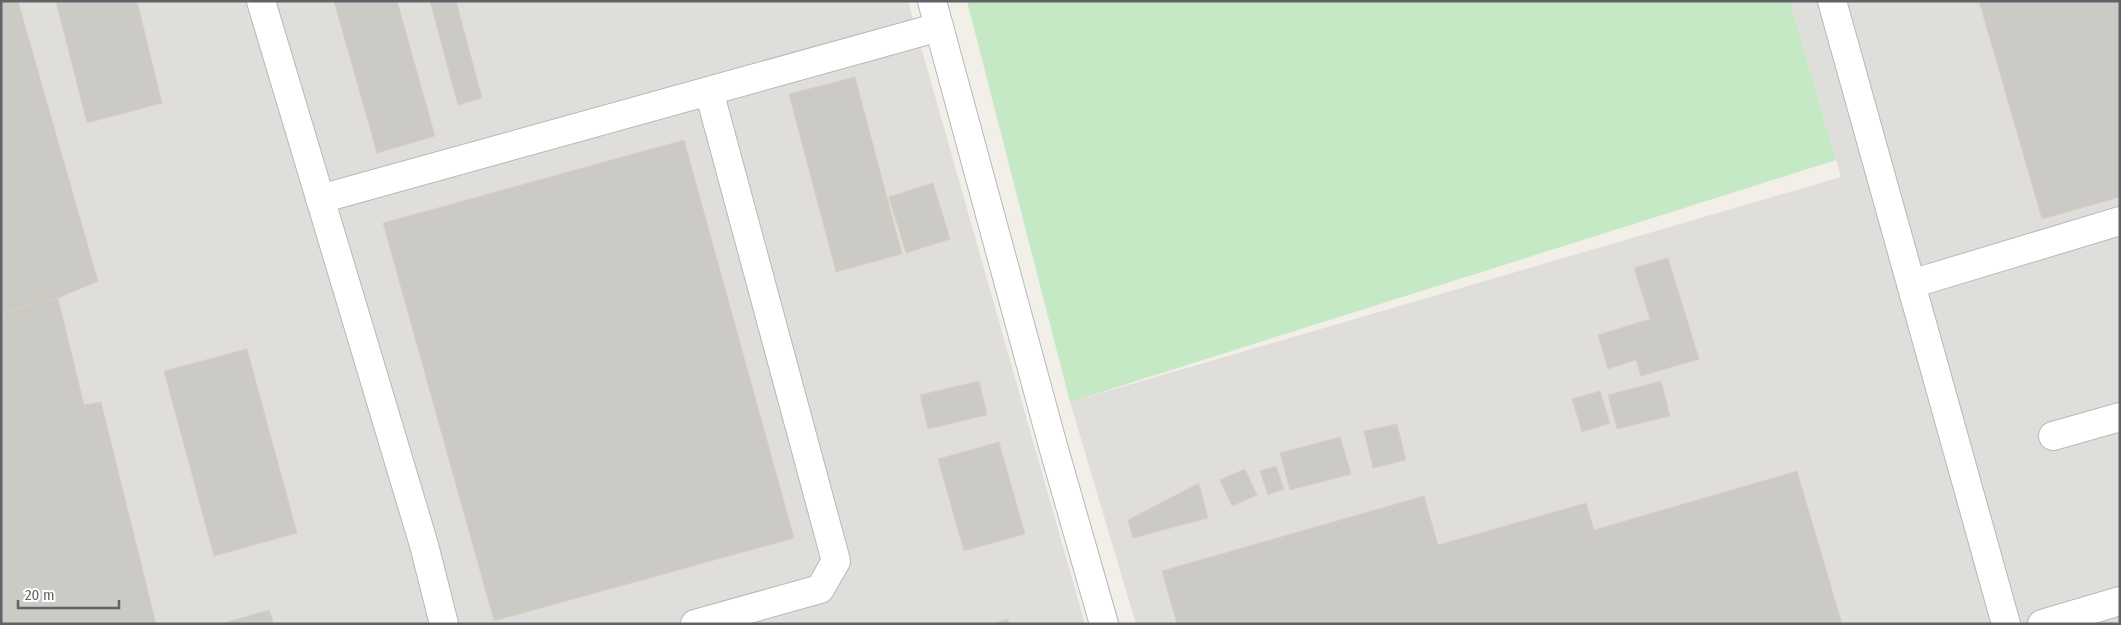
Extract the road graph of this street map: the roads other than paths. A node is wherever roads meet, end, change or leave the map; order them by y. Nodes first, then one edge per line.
1 (261, 1) edge
2 (1832, 1) edge
3 (936, 14) edge
4 (708, 91) junction
5 (320, 199) junction
6 (2120, 221) edge
7 (1911, 284) junction
8 (2120, 417) edge
9 (2053, 436) dead end
10 (2120, 601) edge
11 (444, 624) edge
12 (695, 624) edge
13 (1104, 624) edge
14 (2006, 624) edge
15 (2042, 624) edge

1 - 5 lane
2 - 7 lane
3 - 4 lane
3 - 13 lane
4 - 5 lane
4 - 12 lane
5 - 11 lane
6 - 7 lane
7 - 14 lane
8 - 9 lane
10 - 15 lane

